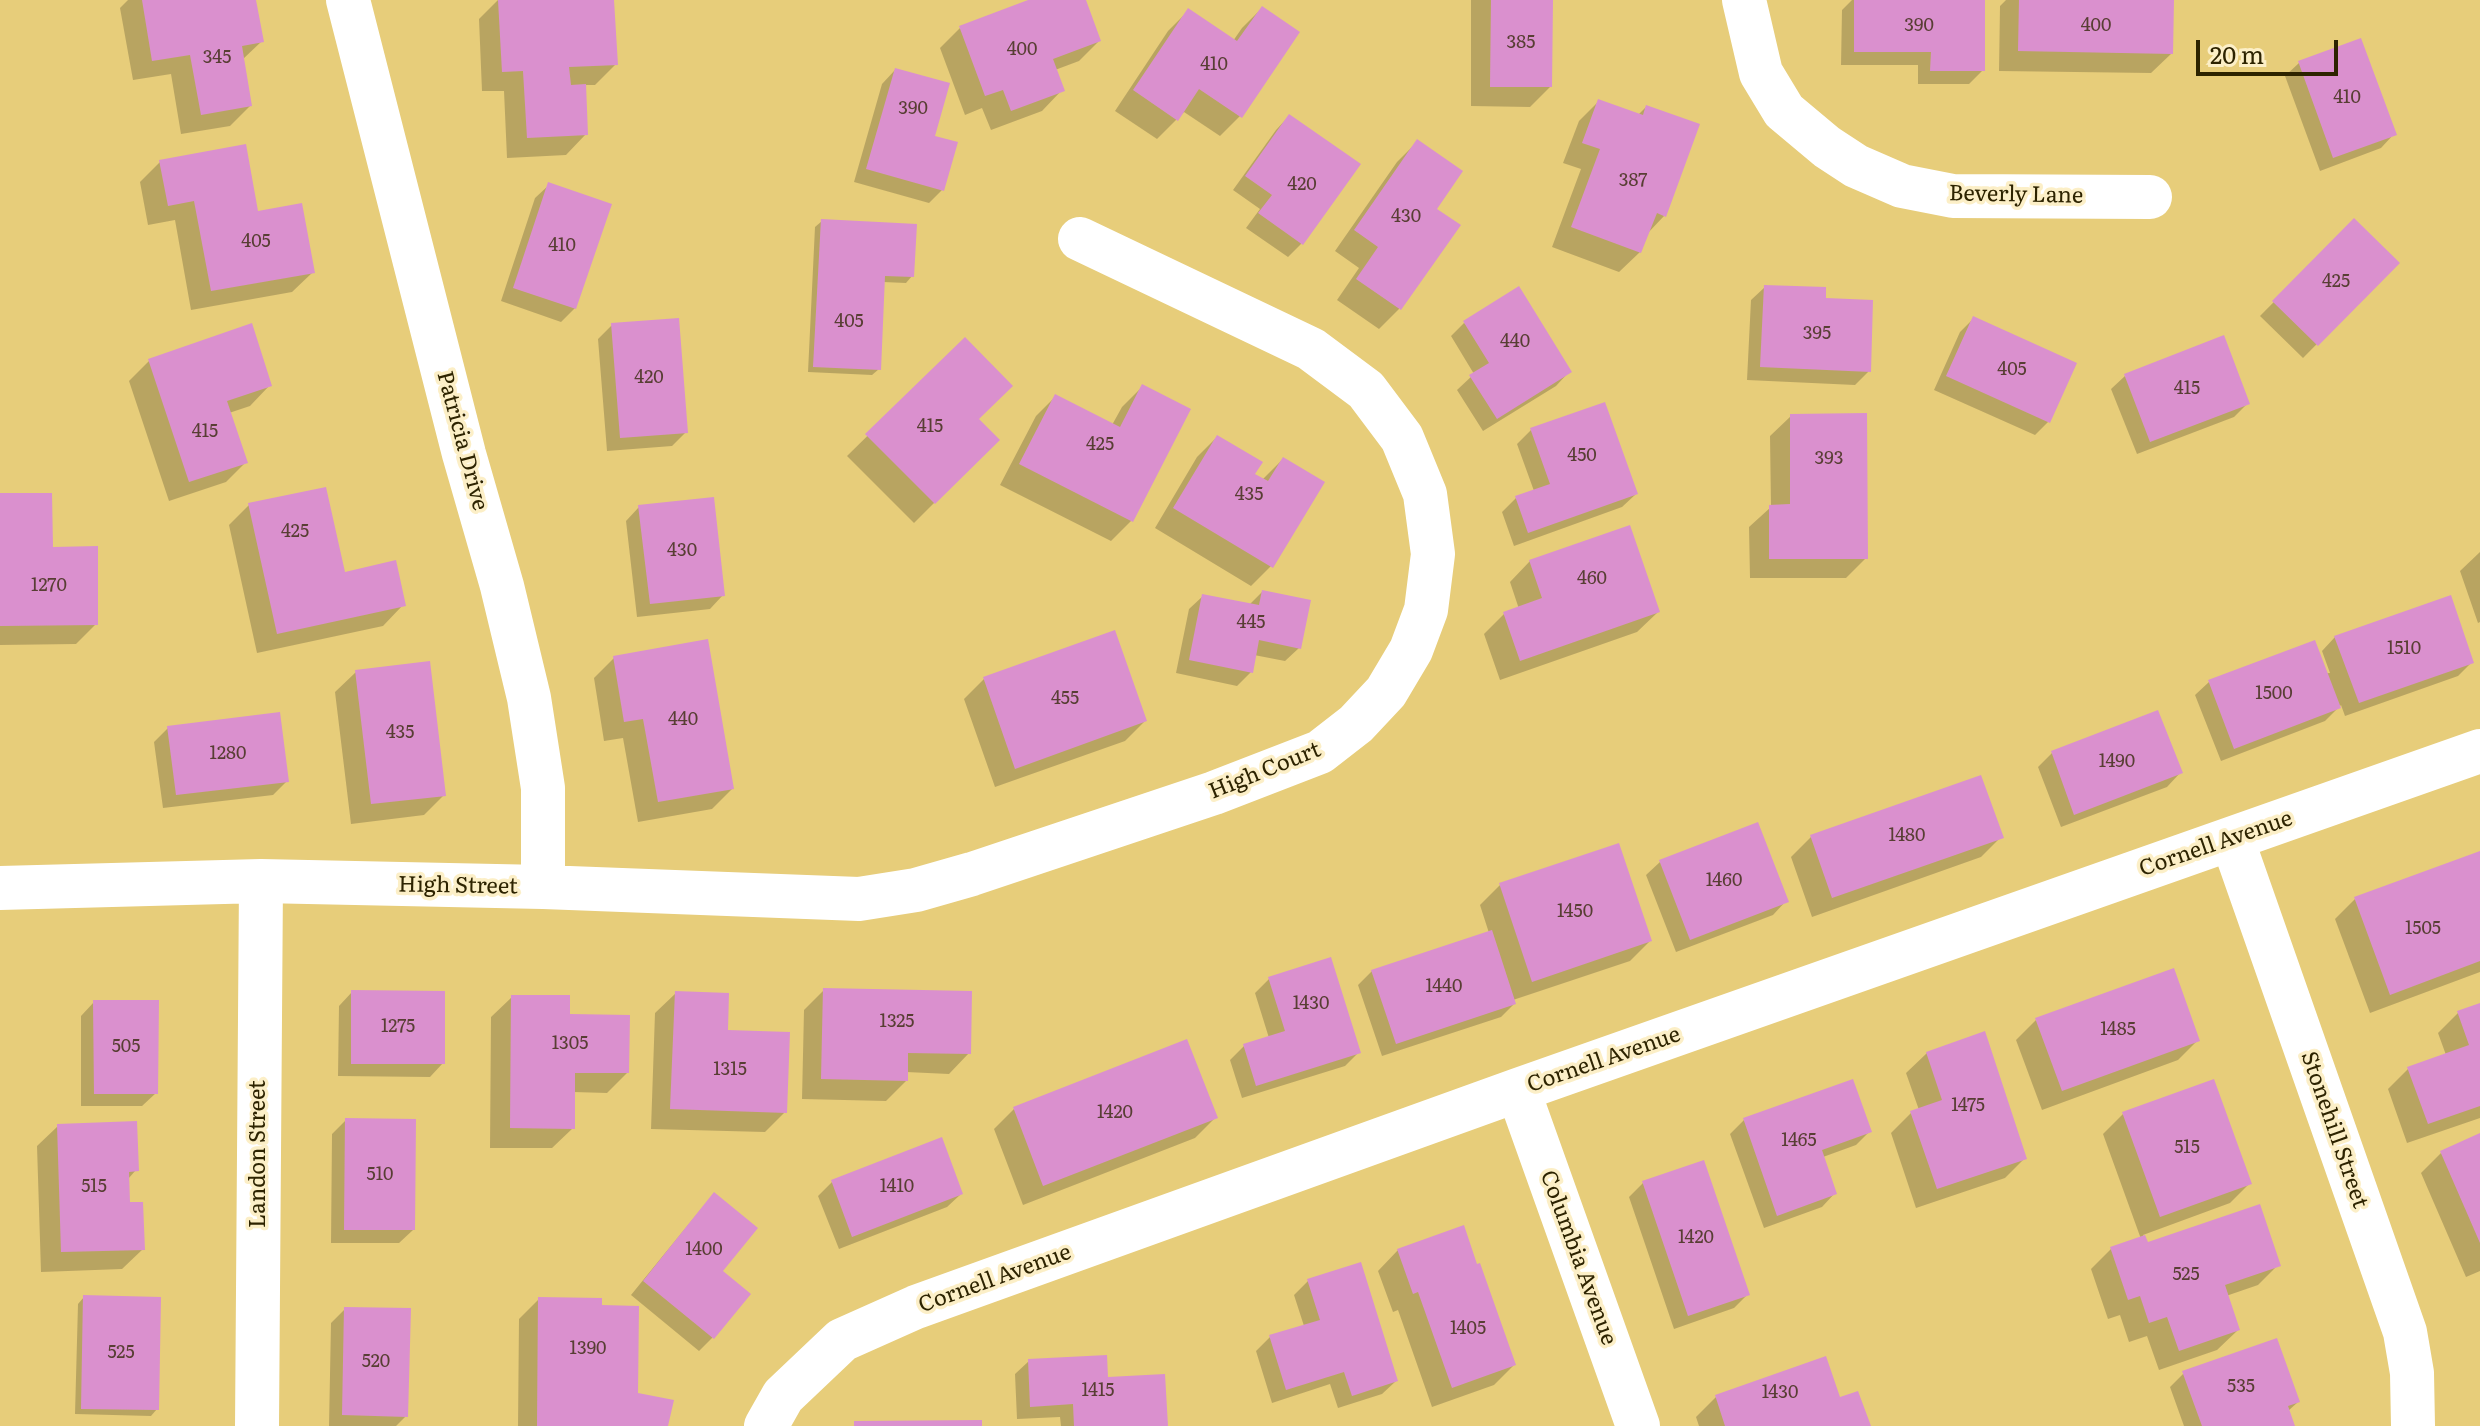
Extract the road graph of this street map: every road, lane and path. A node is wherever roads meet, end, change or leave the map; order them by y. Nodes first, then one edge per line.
1 (348, 0) edge
2 (1744, 0) edge
3 (2150, 197) dead end
4 (1080, 239) dead end
5 (2480, 751) edge
6 (2232, 839) junction
7 (261, 881) junction
8 (543, 887) junction
9 (0, 888) edge
10 (916, 890) joint
11 (1518, 1090) junction
12 (257, 1426) edge
13 (766, 1426) edge
14 (1638, 1426) edge
15 (2413, 1426) edge

1 - 8 street, Patricia Drive
2 - 3 street, Beverly Lane
4 - 10 street, High Court
5 - 6 street, Cornell Avenue
6 - 11 street, Cornell Avenue
6 - 15 street, Stonehill Street
7 - 8 street, High Street
7 - 9 street, High Street
7 - 12 street, Landon Street
8 - 10 street, High Street
11 - 13 street, Cornell Avenue
11 - 14 street, Columbia Avenue

